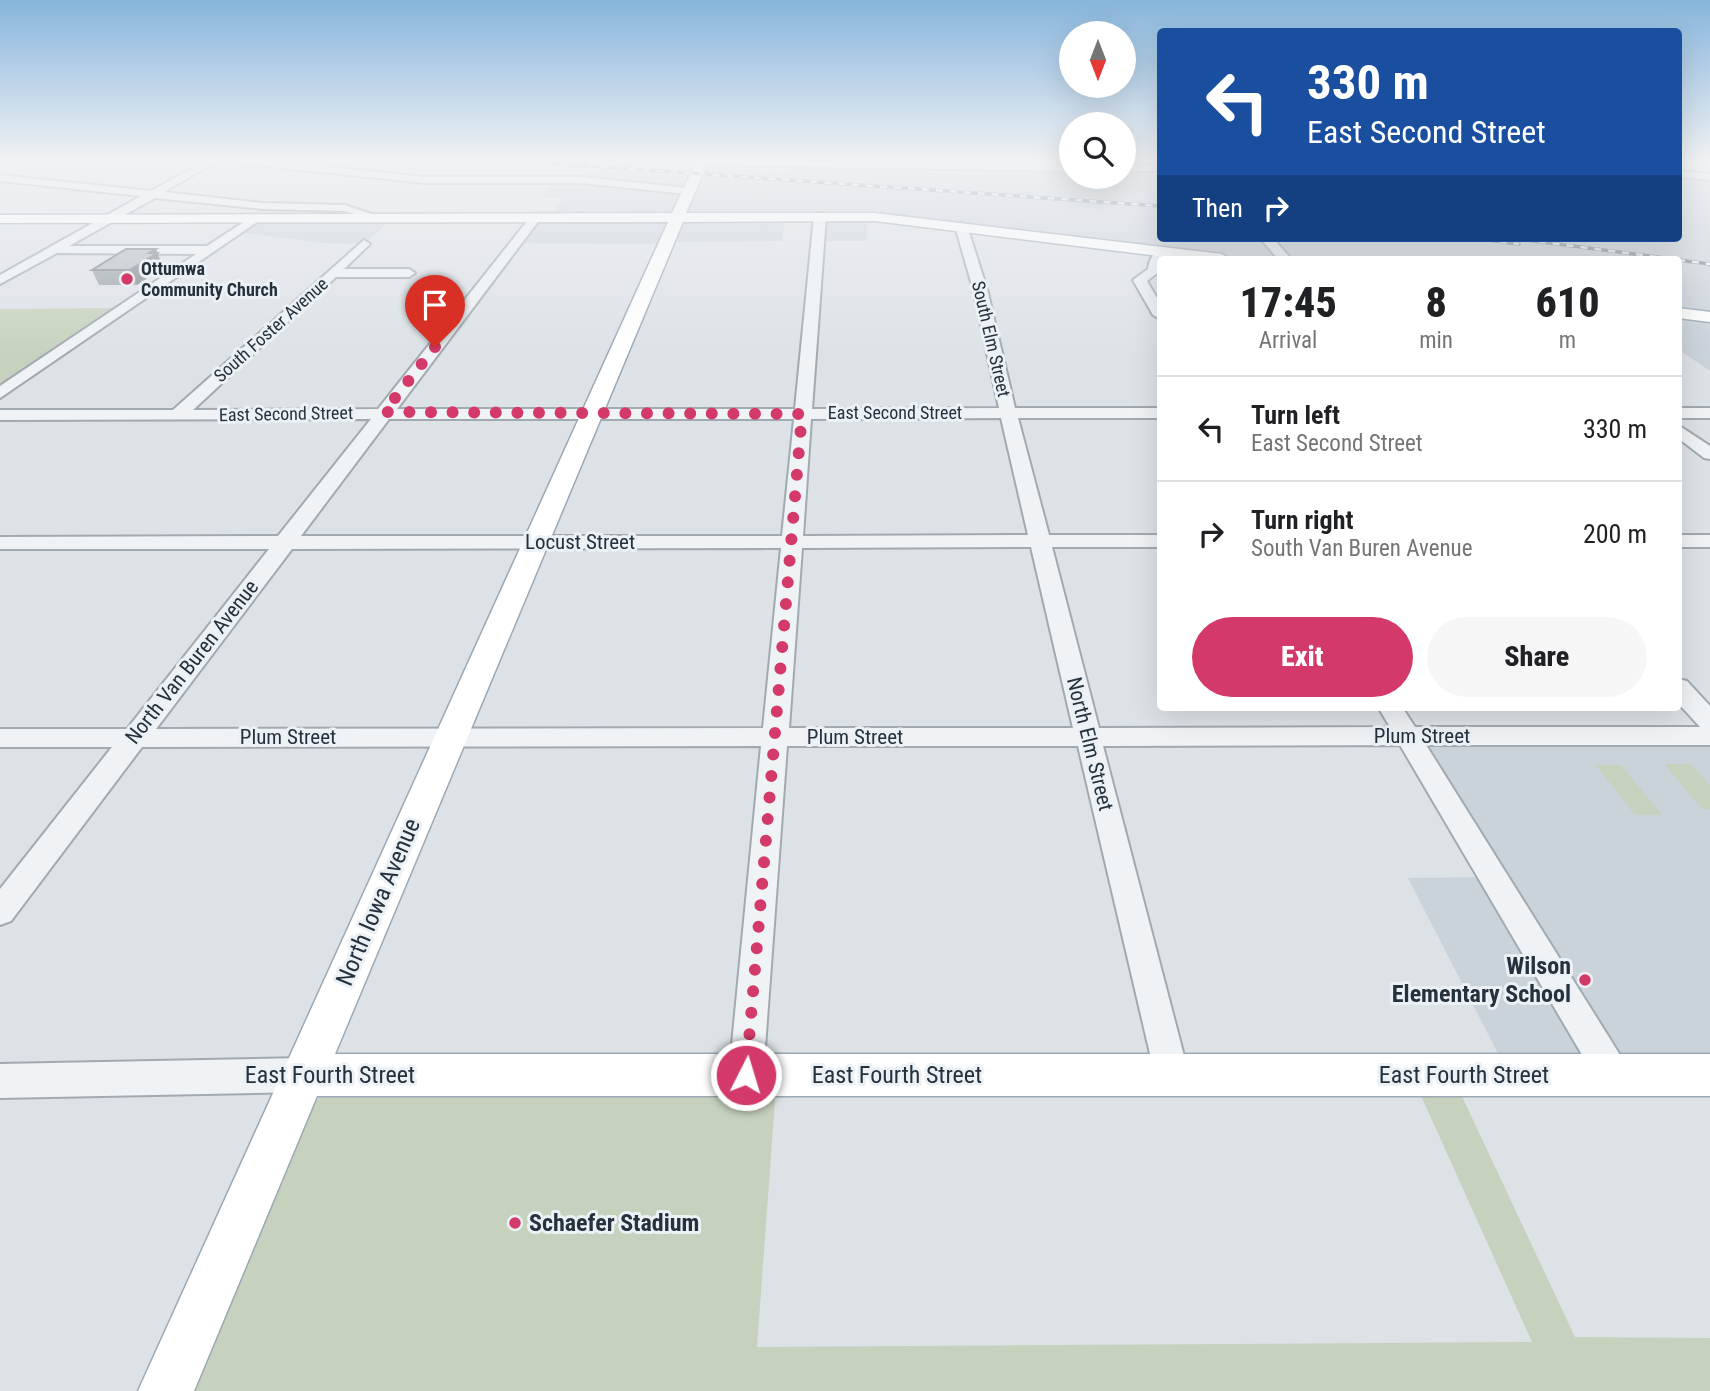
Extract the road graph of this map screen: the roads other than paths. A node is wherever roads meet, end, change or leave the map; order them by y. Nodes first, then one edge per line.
1 (99, 225) edge
2 (247, 225) edge
3 (530, 225) edge
4 (675, 225) edge
5 (819, 225) edge
6 (951, 225) edge
7 (961, 226) junction
8 (1270, 242) edge
9 (364, 244) dead end
10 (54, 250) junction
11 (209, 250) junction
12 (1162, 252) junction
13 (1159, 256) edge
14 (1196, 256) edge
15 (1282, 256) edge
16 (1157, 258) edge
17 (333, 273) junction
18 (409, 273) dead end
19 (0, 280) edge
20 (1157, 310) edge
21 (1682, 314) edge
22 (1710, 317) edge
23 (0, 393) edge
24 (384, 412) junction
25 (1008, 412) junction
26 (591, 413) junction
27 (1157, 413) edge
28 (1682, 413) edge
29 (1710, 413) edge
30 (802, 414) junction
31 (0, 415) edge
32 (177, 415) junction
33 (1682, 432) edge
34 (1710, 454) edge
35 (1157, 541) edge
36 (1682, 541) edge
37 (1710, 541) edge
38 (284, 542) junction
39 (535, 542) junction
40 (791, 542) junction
41 (1040, 542) junction
42 (0, 543) edge
43 (1682, 691) edge
44 (1392, 711) edge
45 (1710, 722) edge
46 (1088, 736) junction
47 (1407, 736) junction
48 (1710, 736) edge
49 (134, 737) junction
50 (450, 737) junction
51 (775, 737) junction
52 (0, 738) edge
53 (0, 912) edge
54 (303, 1075) junction
55 (746, 1075) junction
56 (1172, 1075) junction
57 (1613, 1075) junction
58 (1710, 1075) edge
59 (0, 1081) edge
60 (166, 1391) edge

1 - 10 street
2 - 11 street
3 - 24 street, North Van Buren Avenue
4 - 26 main road, North Iowa Avenue
5 - 30 street
6 - 7 main road
7 - 12 main road
7 - 25 street, South Elm Street
8 - 15 street
9 - 17 street, South Foster Avenue
10 - 11 street
10 - 19 street
11 - 23 street
12 - 13 street
12 - 14 main road
16 - 20 street
17 - 18 street
17 - 32 street, South Foster Avenue
21 - 22 main road
24 - 26 street, East Second Street
24 - 32 street, East Second Street
24 - 38 street, North Van Buren Avenue
25 - 27 street, East Second Street
25 - 30 street, East Second Street
25 - 41 street, North Elm Street
26 - 30 street, East Second Street
26 - 39 main road, North Iowa Avenue
28 - 29 street
30 - 40 street
31 - 32 street, East Second Street
33 - 34 street
35 - 41 street, Locust Street
36 - 37 street
38 - 39 street, Locust Street
38 - 42 street, Locust Street
38 - 49 street, North Van Buren Avenue
39 - 40 street, Locust Street
39 - 50 main road, North Iowa Avenue
40 - 41 street, Locust Street
40 - 51 street
41 - 46 street, North Elm Street
43 - 45 street
44 - 47 street
46 - 47 street, Plum Street
46 - 51 street, Plum Street
46 - 56 street, North Elm Street
47 - 48 street, Plum Street
47 - 57 street
49 - 50 street, Plum Street
49 - 52 street, Plum Street
49 - 53 street, North Van Buren Avenue
50 - 51 street, Plum Street
50 - 54 main road, North Iowa Avenue
51 - 55 street
54 - 55 main road, East Fourth Street
54 - 59 street, East Fourth Street
54 - 60 main road, North Iowa Avenue
55 - 56 main road, East Fourth Street
56 - 57 main road, East Fourth Street
57 - 58 main road, East Fourth Street

